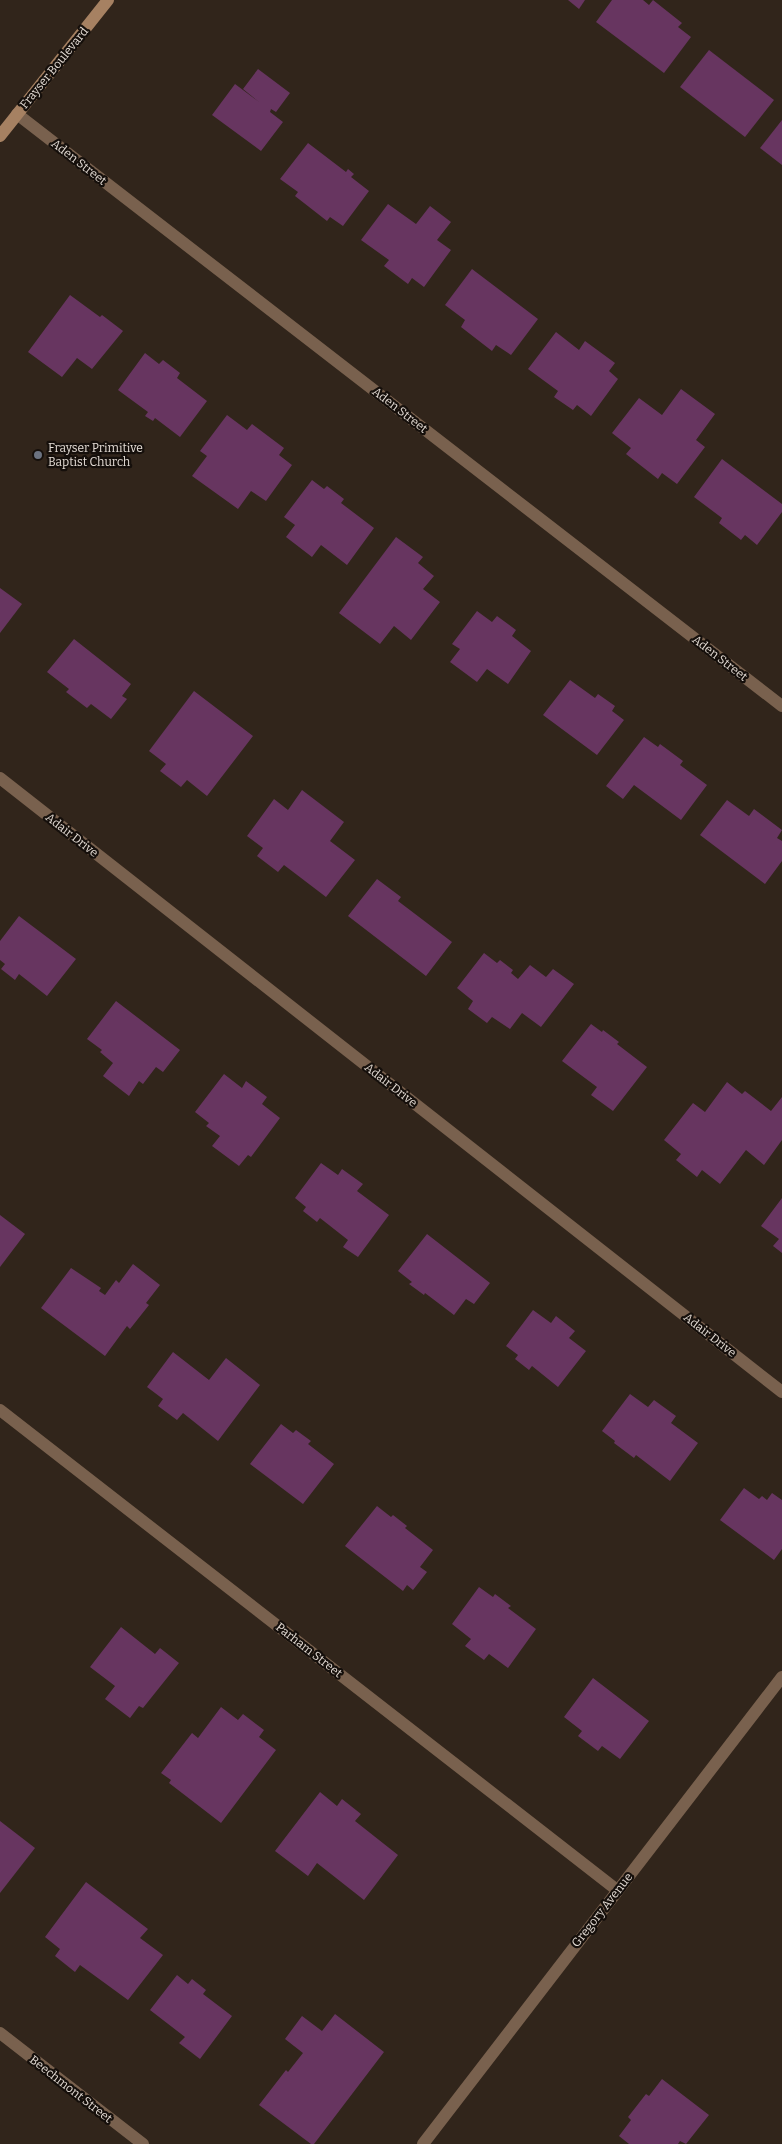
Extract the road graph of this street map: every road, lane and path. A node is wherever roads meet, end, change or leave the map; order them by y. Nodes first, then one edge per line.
1 (108, 0) edge
2 (17, 114) junction
3 (0, 136) edge
4 (782, 706) edge
5 (0, 778) edge
6 (782, 1392) edge
7 (0, 1410) edge
8 (782, 1677) edge
9 (617, 1890) junction
10 (0, 2033) edge
11 (143, 2144) edge
12 (423, 2144) edge

1 - 2 main road, Frayser Boulevard
2 - 3 main road, Frayser Boulevard
2 - 4 street, Aden Street
5 - 6 street, Adair Drive
7 - 9 street, Parham Street
8 - 9 street, Gregory Avenue
9 - 12 street, Gregory Avenue
10 - 11 street, Beechmont Street

